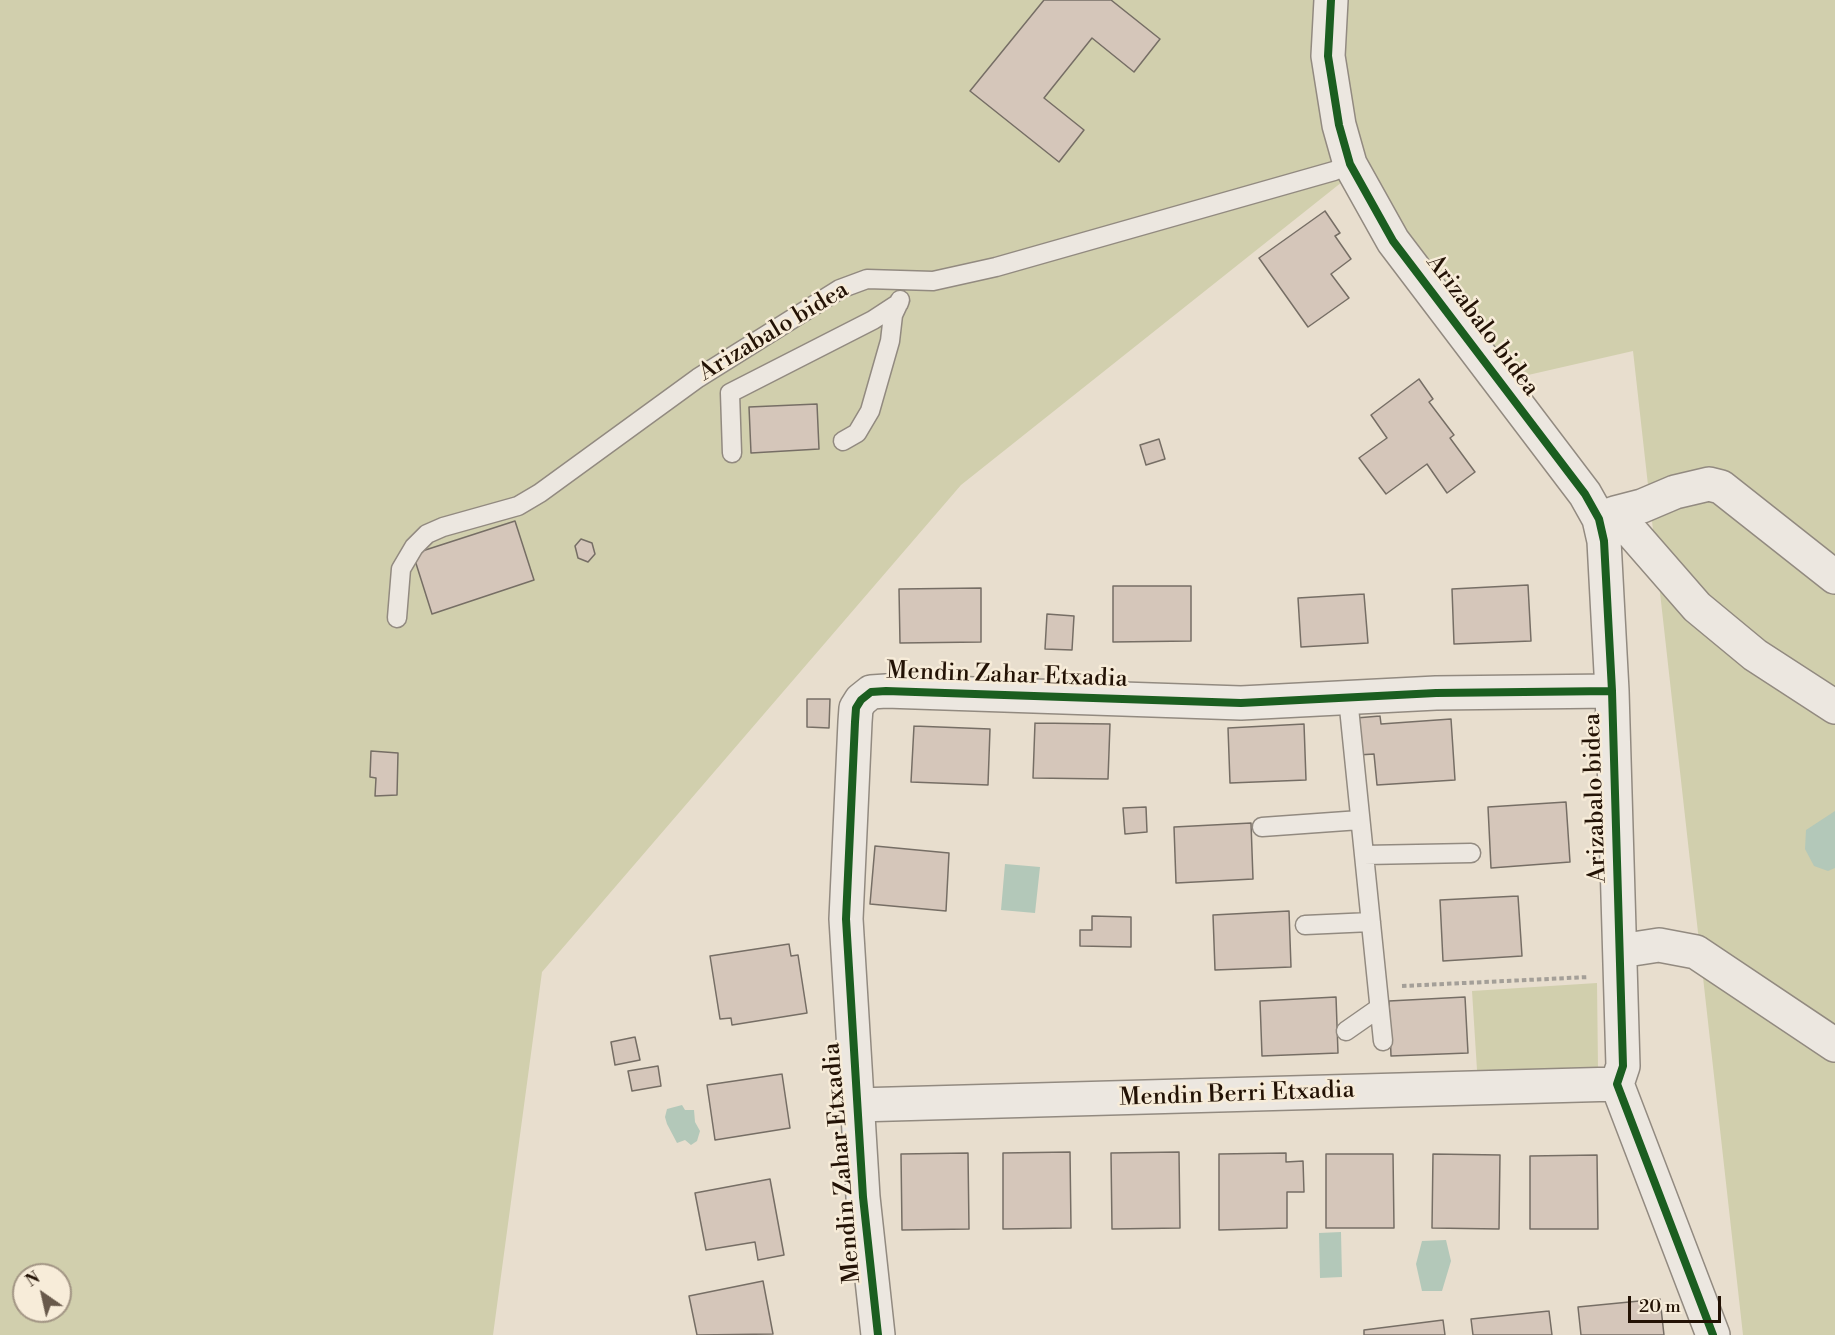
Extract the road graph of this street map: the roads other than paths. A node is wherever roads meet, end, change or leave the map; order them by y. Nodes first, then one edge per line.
1 (1331, 0) edge
2 (1350, 164) junction
3 (913, 281) junction
4 (899, 303) junction
5 (843, 441) dead end
6 (732, 453) dead end
7 (1607, 516) junction
8 (1835, 577) edge
9 (397, 618) dead end
10 (1612, 691) junction
11 (1348, 698) junction
12 (1835, 707) edge
13 (1360, 820) junction
14 (1262, 827) dead end
15 (1471, 853) dead end
16 (1364, 855) junction
17 (1371, 922) junction
18 (1305, 925) dead end
19 (1620, 963) junction
20 (1379, 1008) junction
21 (1346, 1031) dead end
22 (1383, 1041) dead end
23 (1835, 1045) edge
24 (1617, 1084) junction
25 (856, 1105) junction
26 (878, 1335) edge
27 (1713, 1335) edge

1 - 2 street, Arizabalo bidea
2 - 3 lane, Arizabalo bidea
2 - 7 street, Arizabalo bidea
3 - 4 lane
3 - 9 lane, Arizabalo bidea
4 - 5 lane
4 - 6 lane
7 - 8 street
7 - 10 street, Arizabalo bidea
7 - 12 street, Arizabalo bidea
10 - 11 street, Mendin Zahar Etxadia
10 - 19 street, Arizabalo bidea
11 - 13 lane
11 - 25 street, Mendin Zahar Etxadia
13 - 14 lane
13 - 16 lane
15 - 16 lane
16 - 17 lane
17 - 18 lane
17 - 20 lane
19 - 23 street
19 - 24 street, Arizabalo bidea
20 - 21 lane
20 - 22 lane
24 - 25 street, Mendin Berri Etxadia
24 - 27 street
25 - 26 street, Mendin Zahar Etxadia

